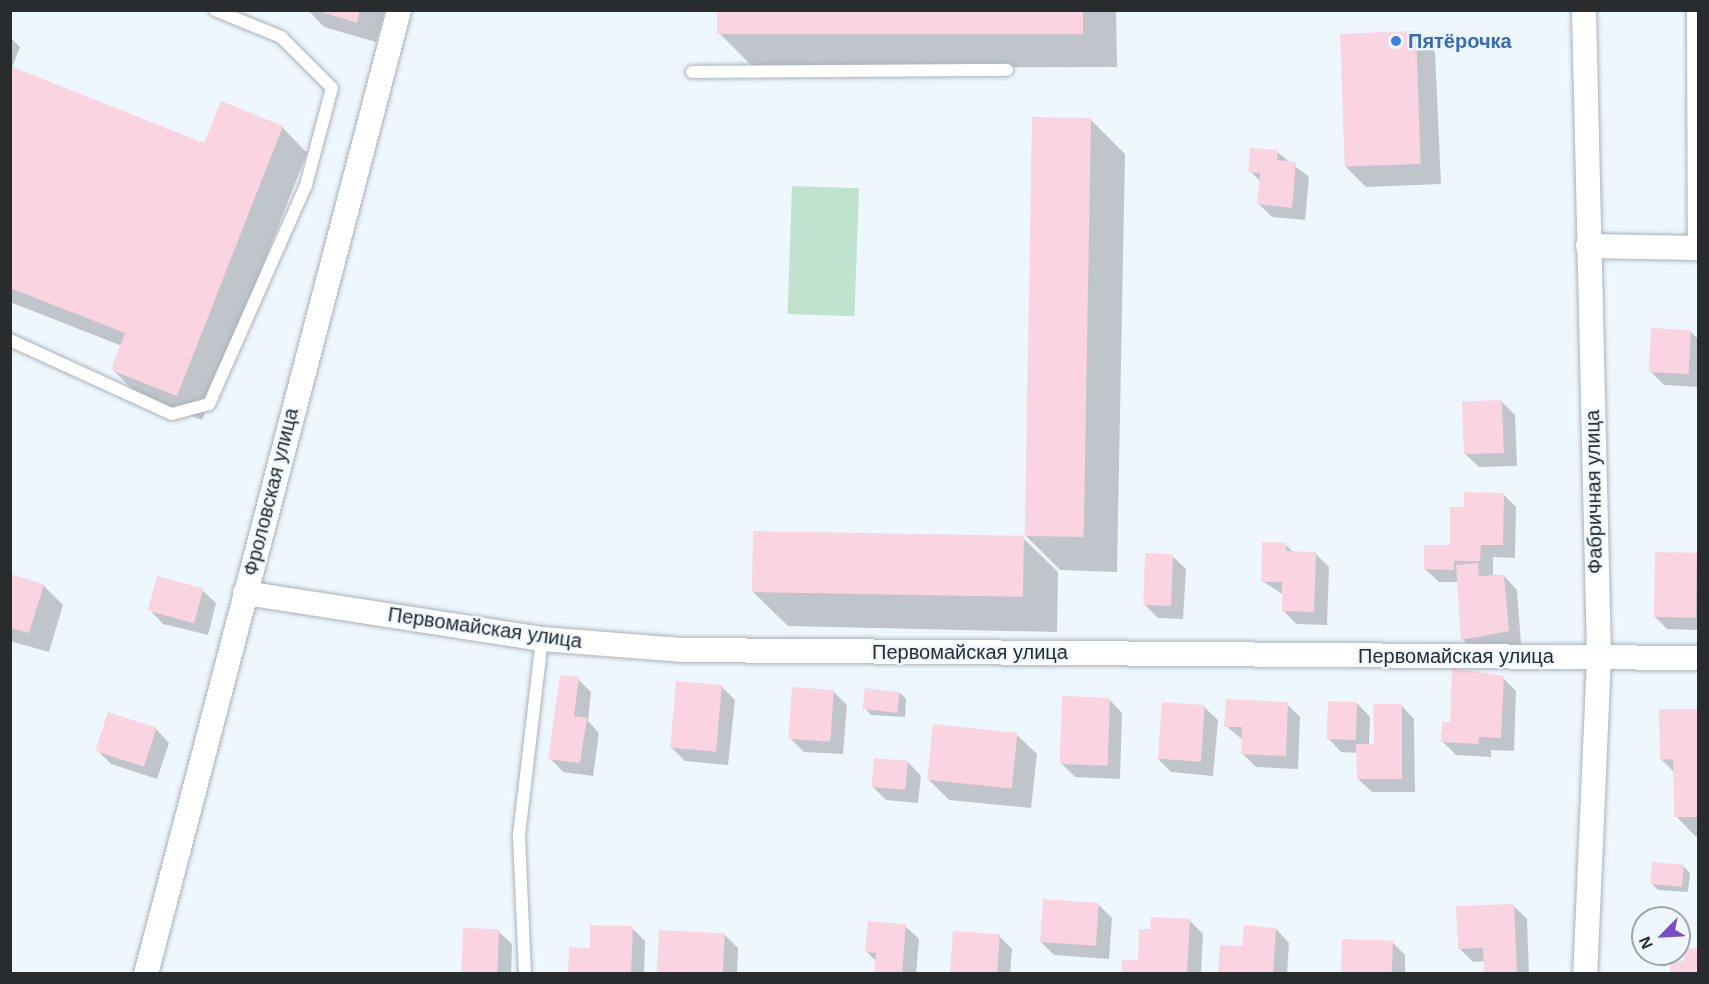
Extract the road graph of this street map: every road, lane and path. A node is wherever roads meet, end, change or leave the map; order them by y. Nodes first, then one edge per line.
1 (215, 10) edge
2 (399, 10) edge
3 (1584, 10) edge
4 (1693, 10) edge
5 (1007, 70) dead end
6 (692, 72) dead end
7 (1588, 246) junction
8 (1696, 248) edge
9 (10, 340) edge
10 (245, 593) junction
11 (542, 639) junction
12 (1599, 658) junction
13 (1698, 658) edge
14 (146, 974) edge
15 (525, 974) edge
16 (1585, 974) edge

1 - 9 lane
2 - 10 street, Фроловская улица
3 - 7 street, Фабричная улица
4 - 8 lane
5 - 6 lane
7 - 8 street
7 - 12 street, Фабричная улица
10 - 11 street, Первомайская улица
10 - 14 street, Фроловская улица
11 - 12 street, Первомайская улица
11 - 15 lane
12 - 13 street, Первомайская улица
12 - 16 street, Фабричная улица

